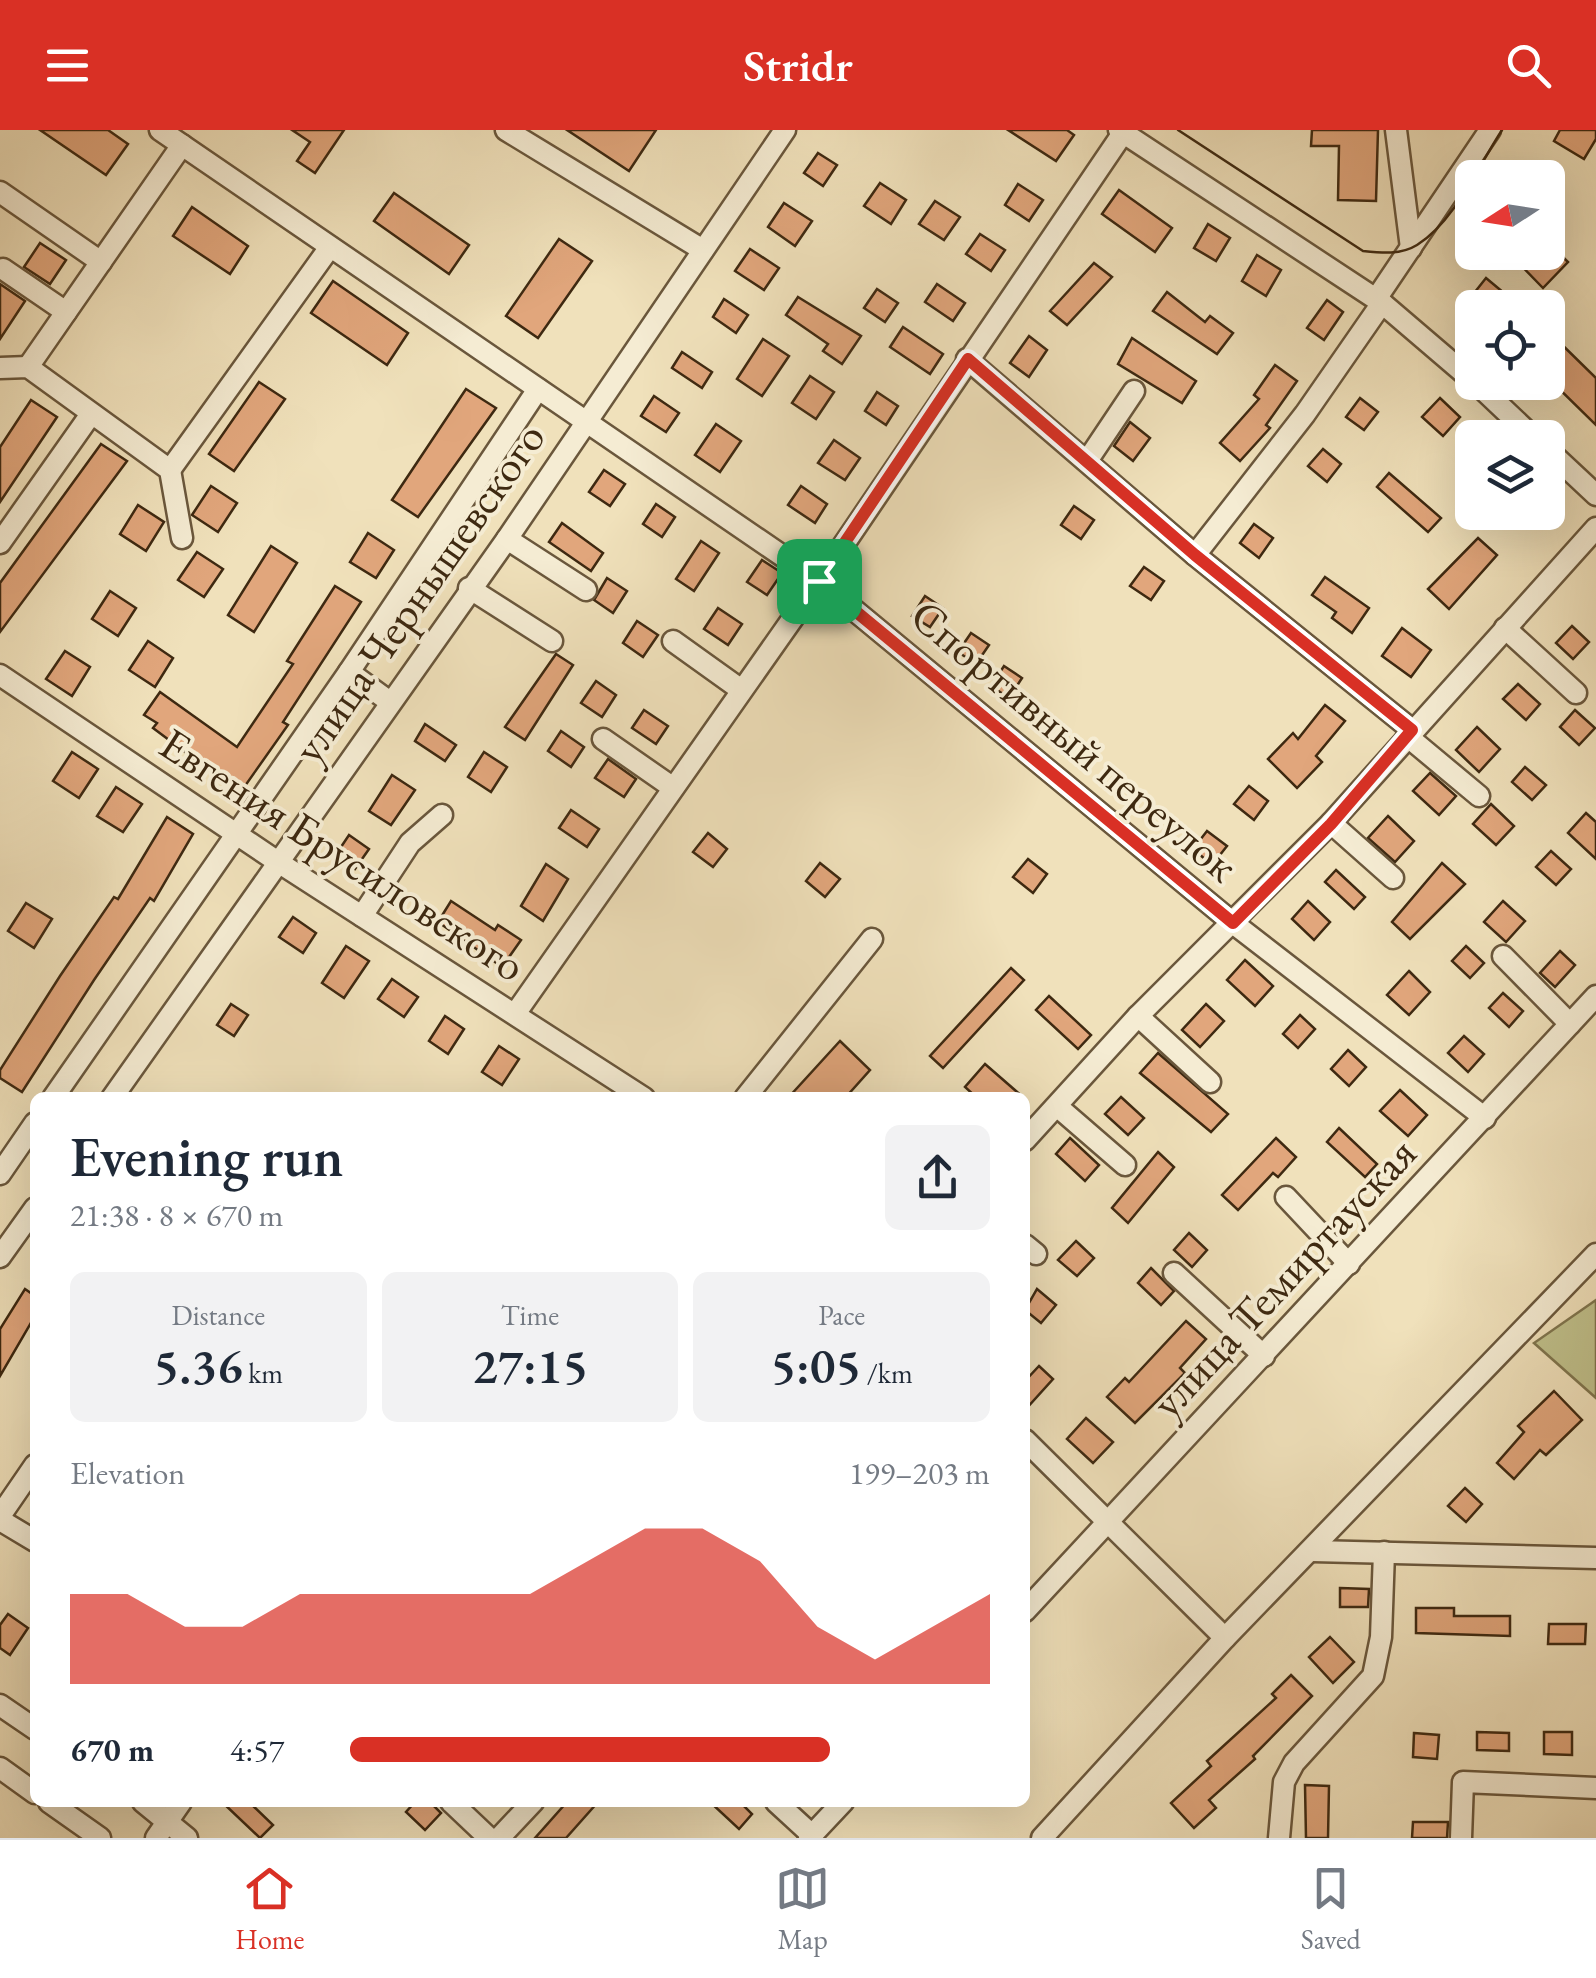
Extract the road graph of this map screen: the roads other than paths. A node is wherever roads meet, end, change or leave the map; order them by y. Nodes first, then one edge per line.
1 (160, 130) edge
2 (506, 130) edge
3 (786, 130) edge
4 (1396, 130) edge
5 (1490, 130) edge
6 (1121, 132) edge
7 (182, 145) junction
8 (0, 192) edge
9 (330, 247) junction
10 (1411, 248) junction
11 (703, 250) junction
12 (101, 262) junction
13 (3, 268) dead end
14 (1379, 301) junction
15 (66, 312) junction
16 (968, 359) junction
17 (1455, 365) edge
18 (28, 367) junction
19 (0, 368) edge
20 (538, 389) junction
21 (1134, 391) dead end
22 (1494, 400) edge
23 (91, 414) junction
24 (1515, 420) edge
25 (586, 422) junction
26 (1087, 461) junction
27 (1565, 466) edge
28 (170, 470) junction
29 (1596, 496) edge
30 (1596, 528) edge
31 (182, 538) dead end
32 (508, 540) junction
33 (0, 543) edge
34 (1195, 555) junction
35 (819, 581) junction
36 (470, 588) junction
37 (586, 590) dead end
38 (1505, 628) junction
39 (552, 641) dead end
40 (674, 641) dead end
41 (349, 672) junction
42 (0, 675) edge
43 (740, 689) junction
44 (1576, 694) dead end
45 (390, 702) junction
46 (1410, 733) junction
47 (603, 739) dead end
48 (672, 787) junction
49 (1480, 796) dead end
50 (442, 816) dead end
51 (1331, 824) junction
52 (236, 833) junction
53 (278, 862) junction
54 (1393, 878) dead end
55 (362, 916) junction
56 (1233, 923) junction
57 (872, 939) dead end
58 (1503, 956) dead end
59 (1596, 996) edge
60 (515, 1014) junction
61 (1138, 1016) junction
62 (1570, 1024) junction
63 (1210, 1082) dead end
64 (57, 1092) edge
65 (116, 1092) edge
66 (635, 1092) edge
67 (750, 1092) edge
68 (1058, 1107) junction
69 (1485, 1118) junction
70 (30, 1130) edge
71 (1030, 1135) edge
72 (1124, 1165) dead end
73 (0, 1174) edge
74 (1286, 1197) dead end
75 (30, 1215) edge
76 (1596, 1254) edge
77 (0, 1258) edge
78 (1349, 1264) junction
79 (1174, 1273) dead end
80 (1264, 1356) junction
81 (1030, 1445) edge
82 (30, 1473) edge
83 (0, 1518) edge
84 (1110, 1521) junction
85 (30, 1539) edge
86 (1313, 1550) junction
87 (1384, 1552) junction
88 (1596, 1558) edge
89 (1030, 1606) edge
90 (1226, 1638) junction
91 (0, 1705) edge
92 (30, 1726) edge
93 (0, 1768) edge
94 (1596, 1788) edge
95 (30, 1789) edge
96 (56, 1807) edge
97 (149, 1807) edge
98 (178, 1807) edge
99 (456, 1807) edge
100 (527, 1807) edge
101 (781, 1807) edge
102 (837, 1807) edge
103 (170, 1821) junction
104 (810, 1836) edge
105 (100, 1838) edge
106 (156, 1838) edge
107 (188, 1838) edge
108 (489, 1838) edge
109 (499, 1838) edge
110 (1042, 1838) edge
111 (1279, 1838) edge
112 (1461, 1838) edge

1 - 7 street, Спортивный переулок
2 - 11 street
3 - 11 street, улица Чернышевского
4 - 10 street
5 - 10 street
6 - 14 street
6 - 16 street
7 - 9 street, Спортивный переулок
7 - 12 street
8 - 12 street
9 - 20 street, Спортивный переулок
9 - 28 street
10 - 14 street
11 - 25 street, улица Чернышевского
12 - 15 street
13 - 15 street
14 - 17 street
14 - 34 street
15 - 18 street
16 - 26 street
16 - 35 street
18 - 19 street
18 - 23 street
20 - 25 street, Спортивный переулок
20 - 41 street
21 - 26 street
22 - 24 street
23 - 28 street
23 - 33 street
25 - 32 street, улица Чернышевского
25 - 35 street, Спортивный переулок
26 - 34 street
27 - 29 street
28 - 31 street
30 - 38 street
32 - 36 street, улица Чернышевского
32 - 37 street
34 - 46 street
35 - 43 street
35 - 56 street, Спортивный переулок
36 - 39 street
36 - 45 street, улица Чернышевского
38 - 44 street
38 - 46 street
40 - 43 street
41 - 45 street
41 - 52 street
42 - 52 street, Евгения Брусиловского
43 - 48 street
45 - 53 street, улица Чернышевского
46 - 49 street
46 - 51 street
47 - 48 street
48 - 60 street
50 - 55 street
51 - 54 street
51 - 56 street
52 - 53 street, Евгения Брусиловского
52 - 64 street
53 - 55 street, Евгения Брусиловского
53 - 65 street, улица Чернышевского
55 - 60 street, Евгения Брусиловского
56 - 61 street
56 - 69 street, Спортивный переулок
57 - 67 street
58 - 62 street
59 - 62 street, улица Темиртауская
60 - 66 street, Евгения Брусиловского
61 - 63 street
61 - 68 street
62 - 69 street, улица Темиртауская
68 - 71 street
68 - 72 street
69 - 78 street, улица Темиртауская
70 - 73 street
74 - 78 street
75 - 77 street
76 - 86 street
78 - 80 street, улица Темиртауская
79 - 80 street
80 - 84 street, улица Темиртауская
81 - 84 street
82 - 83 street
83 - 85 street
84 - 89 street, улица Темиртауская
84 - 90 street
86 - 87 street
86 - 90 street
87 - 88 street
87 - 111 street
90 - 110 street
91 - 92 street
93 - 95 street
94 - 112 street
96 - 105 street
97 - 103 street
98 - 103 street
99 - 108 street
100 - 109 street
101 - 104 street
102 - 104 street
103 - 106 street
103 - 107 street

